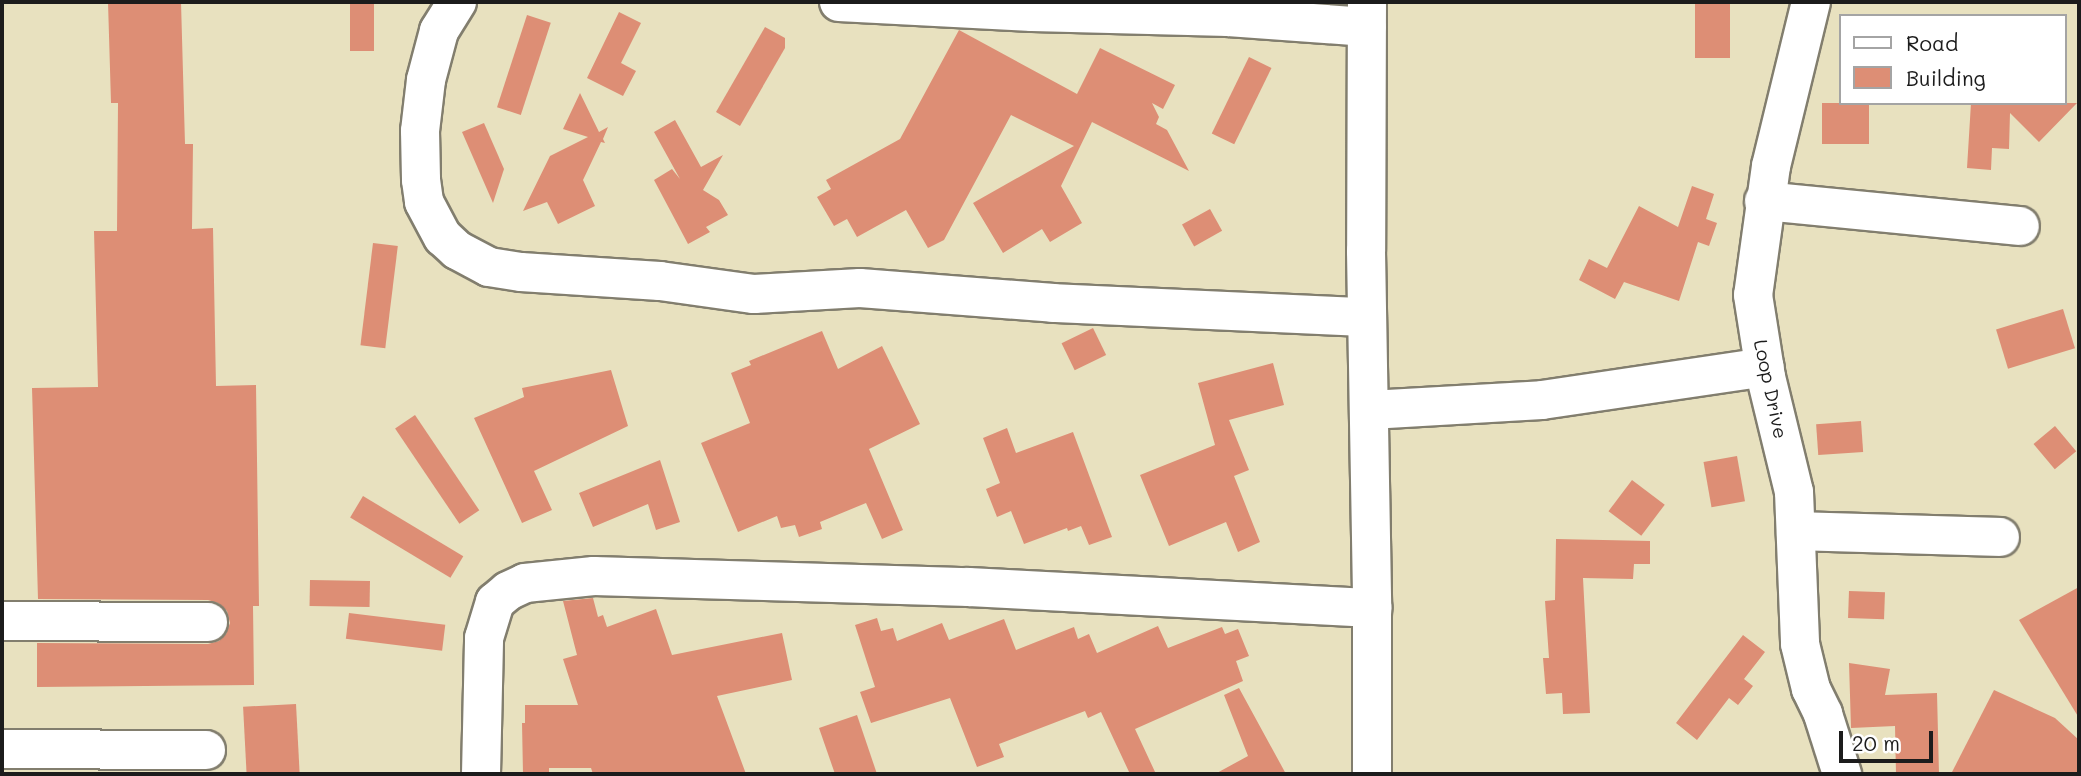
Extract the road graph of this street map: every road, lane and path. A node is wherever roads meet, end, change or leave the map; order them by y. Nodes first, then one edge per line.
1 (457, 2) edge
2 (839, 2) edge
3 (1811, 2) edge
4 (1367, 15) edge
5 (1764, 201) junction
6 (2020, 226) dead end
7 (1367, 317) junction
8 (1765, 367) junction
9 (1370, 410) junction
10 (1796, 531) junction
11 (2000, 537) dead end
12 (1371, 608) junction
13 (2, 621) edge
14 (208, 622) dead end
15 (2, 749) edge
16 (206, 750) dead end
17 (481, 774) edge
18 (1371, 774) edge
19 (1842, 774) edge

1 - 7 street
2 - 4 street
3 - 5 street, Loop Drive
4 - 7 street
5 - 6 street
5 - 8 street, Loop Drive
7 - 9 street
8 - 9 street
8 - 10 street, Loop Drive
9 - 12 street
10 - 11 street
10 - 19 street, Loop Drive
12 - 17 street
12 - 18 street
13 - 14 street
15 - 16 street

